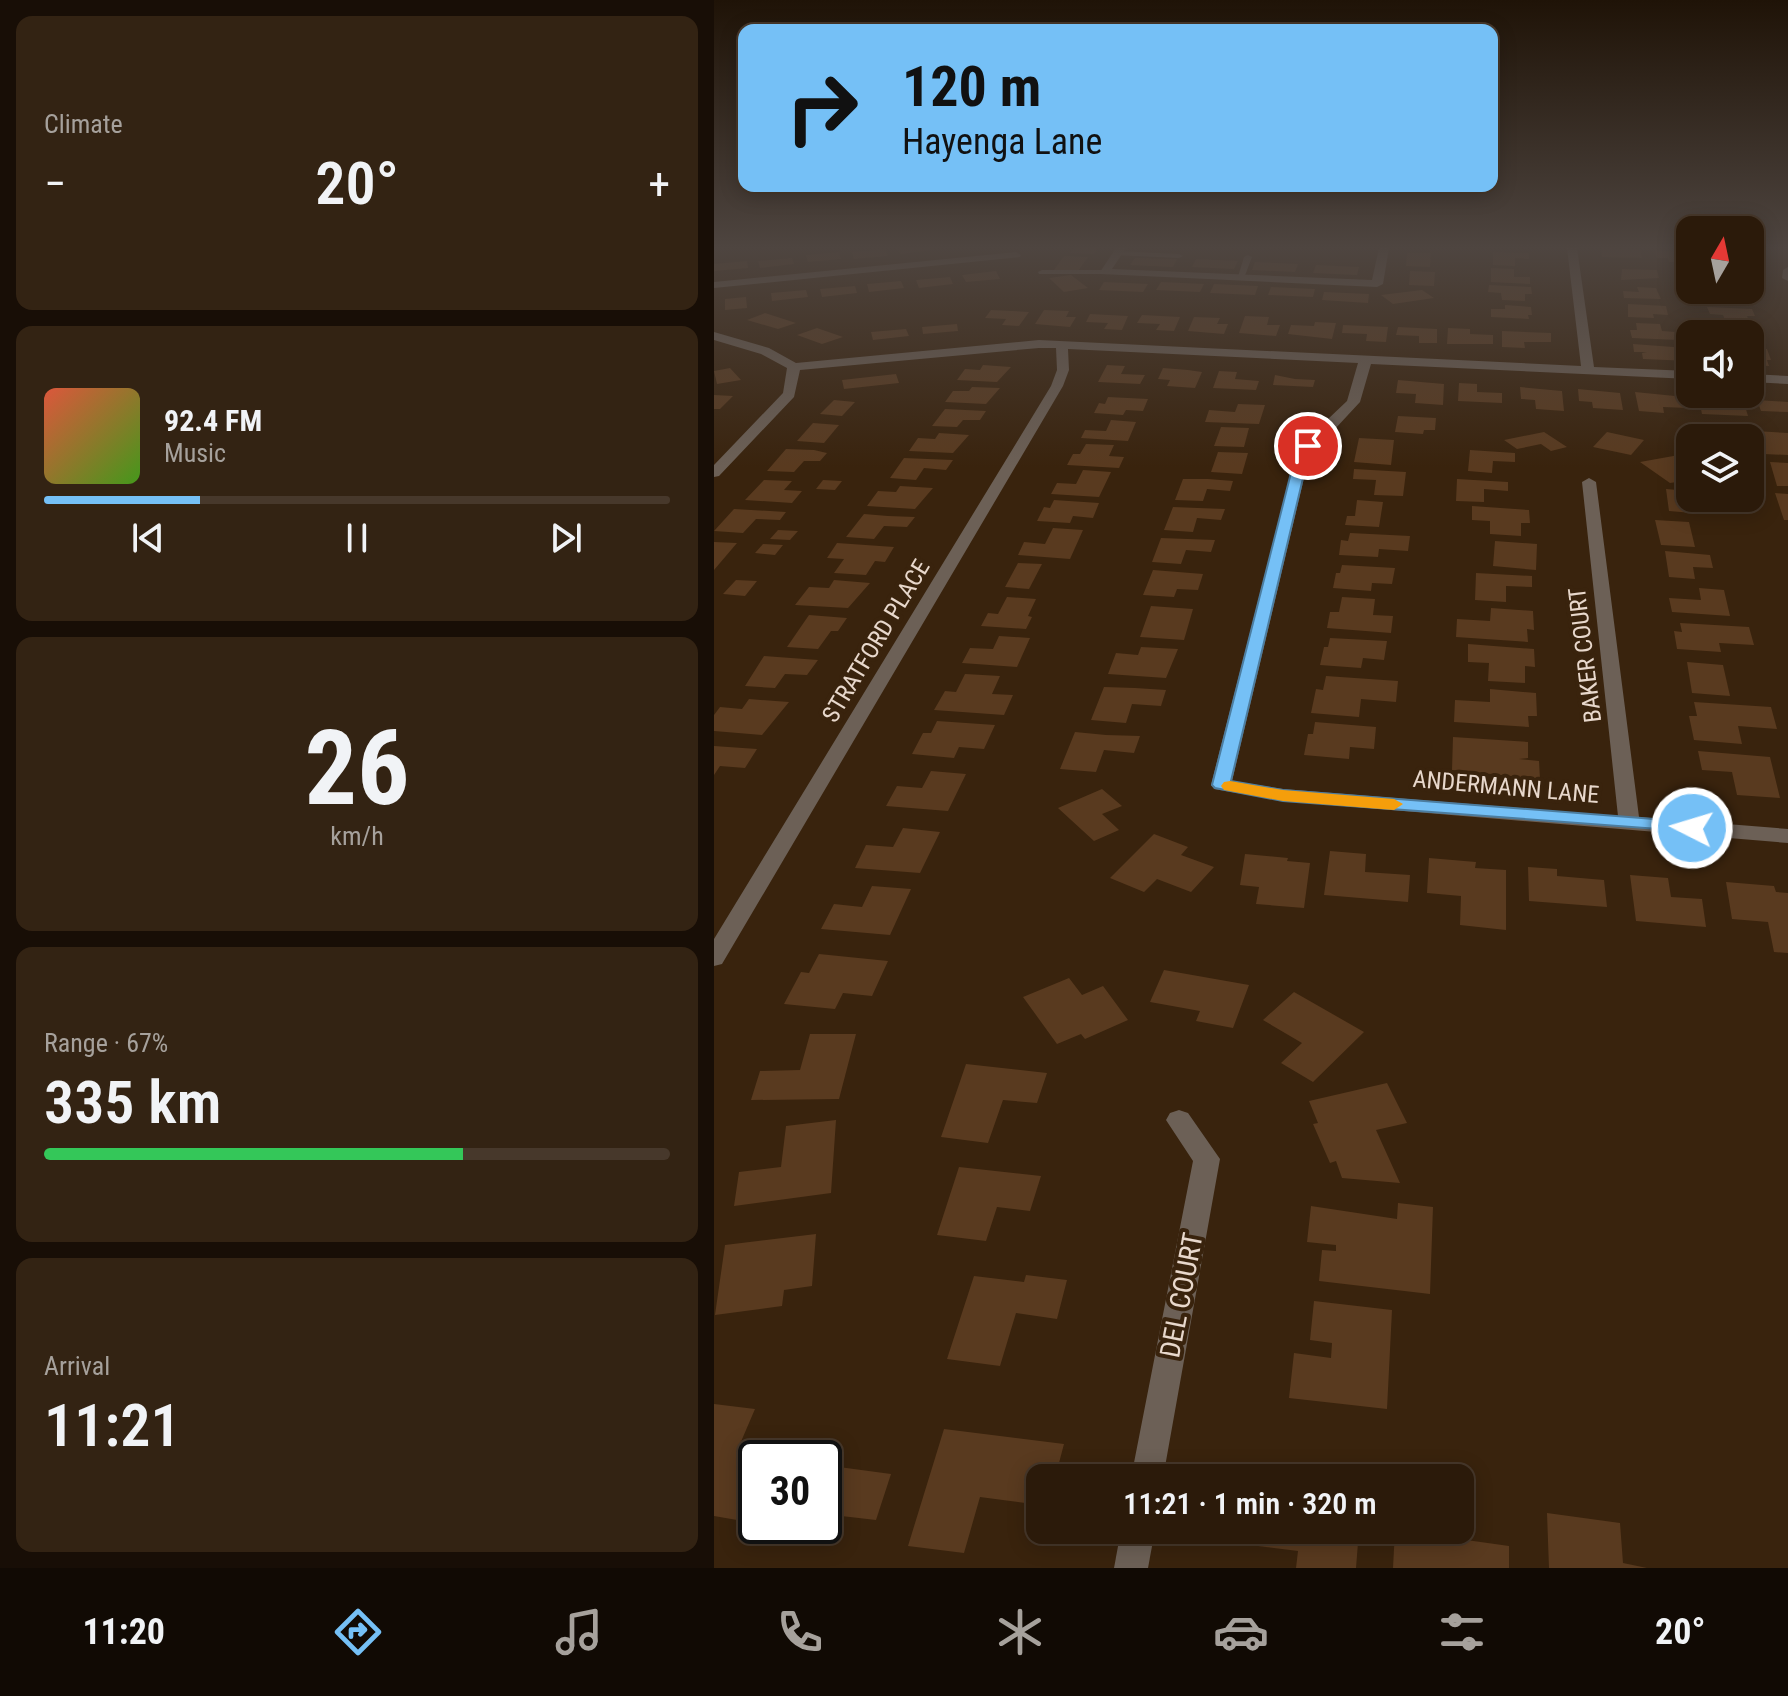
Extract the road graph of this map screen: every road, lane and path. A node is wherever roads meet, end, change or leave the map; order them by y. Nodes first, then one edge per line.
1 (1582, 321) edge
2 (714, 336) edge
3 (1062, 345) junction
4 (1365, 360) junction
5 (794, 367) junction
6 (1588, 370) junction
7 (1676, 374) edge
8 (1764, 379) edge
9 (1788, 380) edge
10 (714, 473) edge
11 (1589, 482) dead end
12 (1629, 823) junction
13 (1788, 836) edge
14 (714, 958) edge
15 (1179, 1120) dead end
16 (1150, 1464) edge
17 (1135, 1544) edge
18 (1131, 1568) edge

1 - 6 street
2 - 5 street
3 - 4 street
3 - 5 street
3 - 14 street, STRATFORD PLACE
4 - 6 street
4 - 12 street, ANDERMANN LANE
5 - 10 street
6 - 7 street
8 - 9 street
11 - 12 street, BAKER COURT
12 - 13 street, ANDERMANN LANE
15 - 16 street, DEL COURT
17 - 18 street

